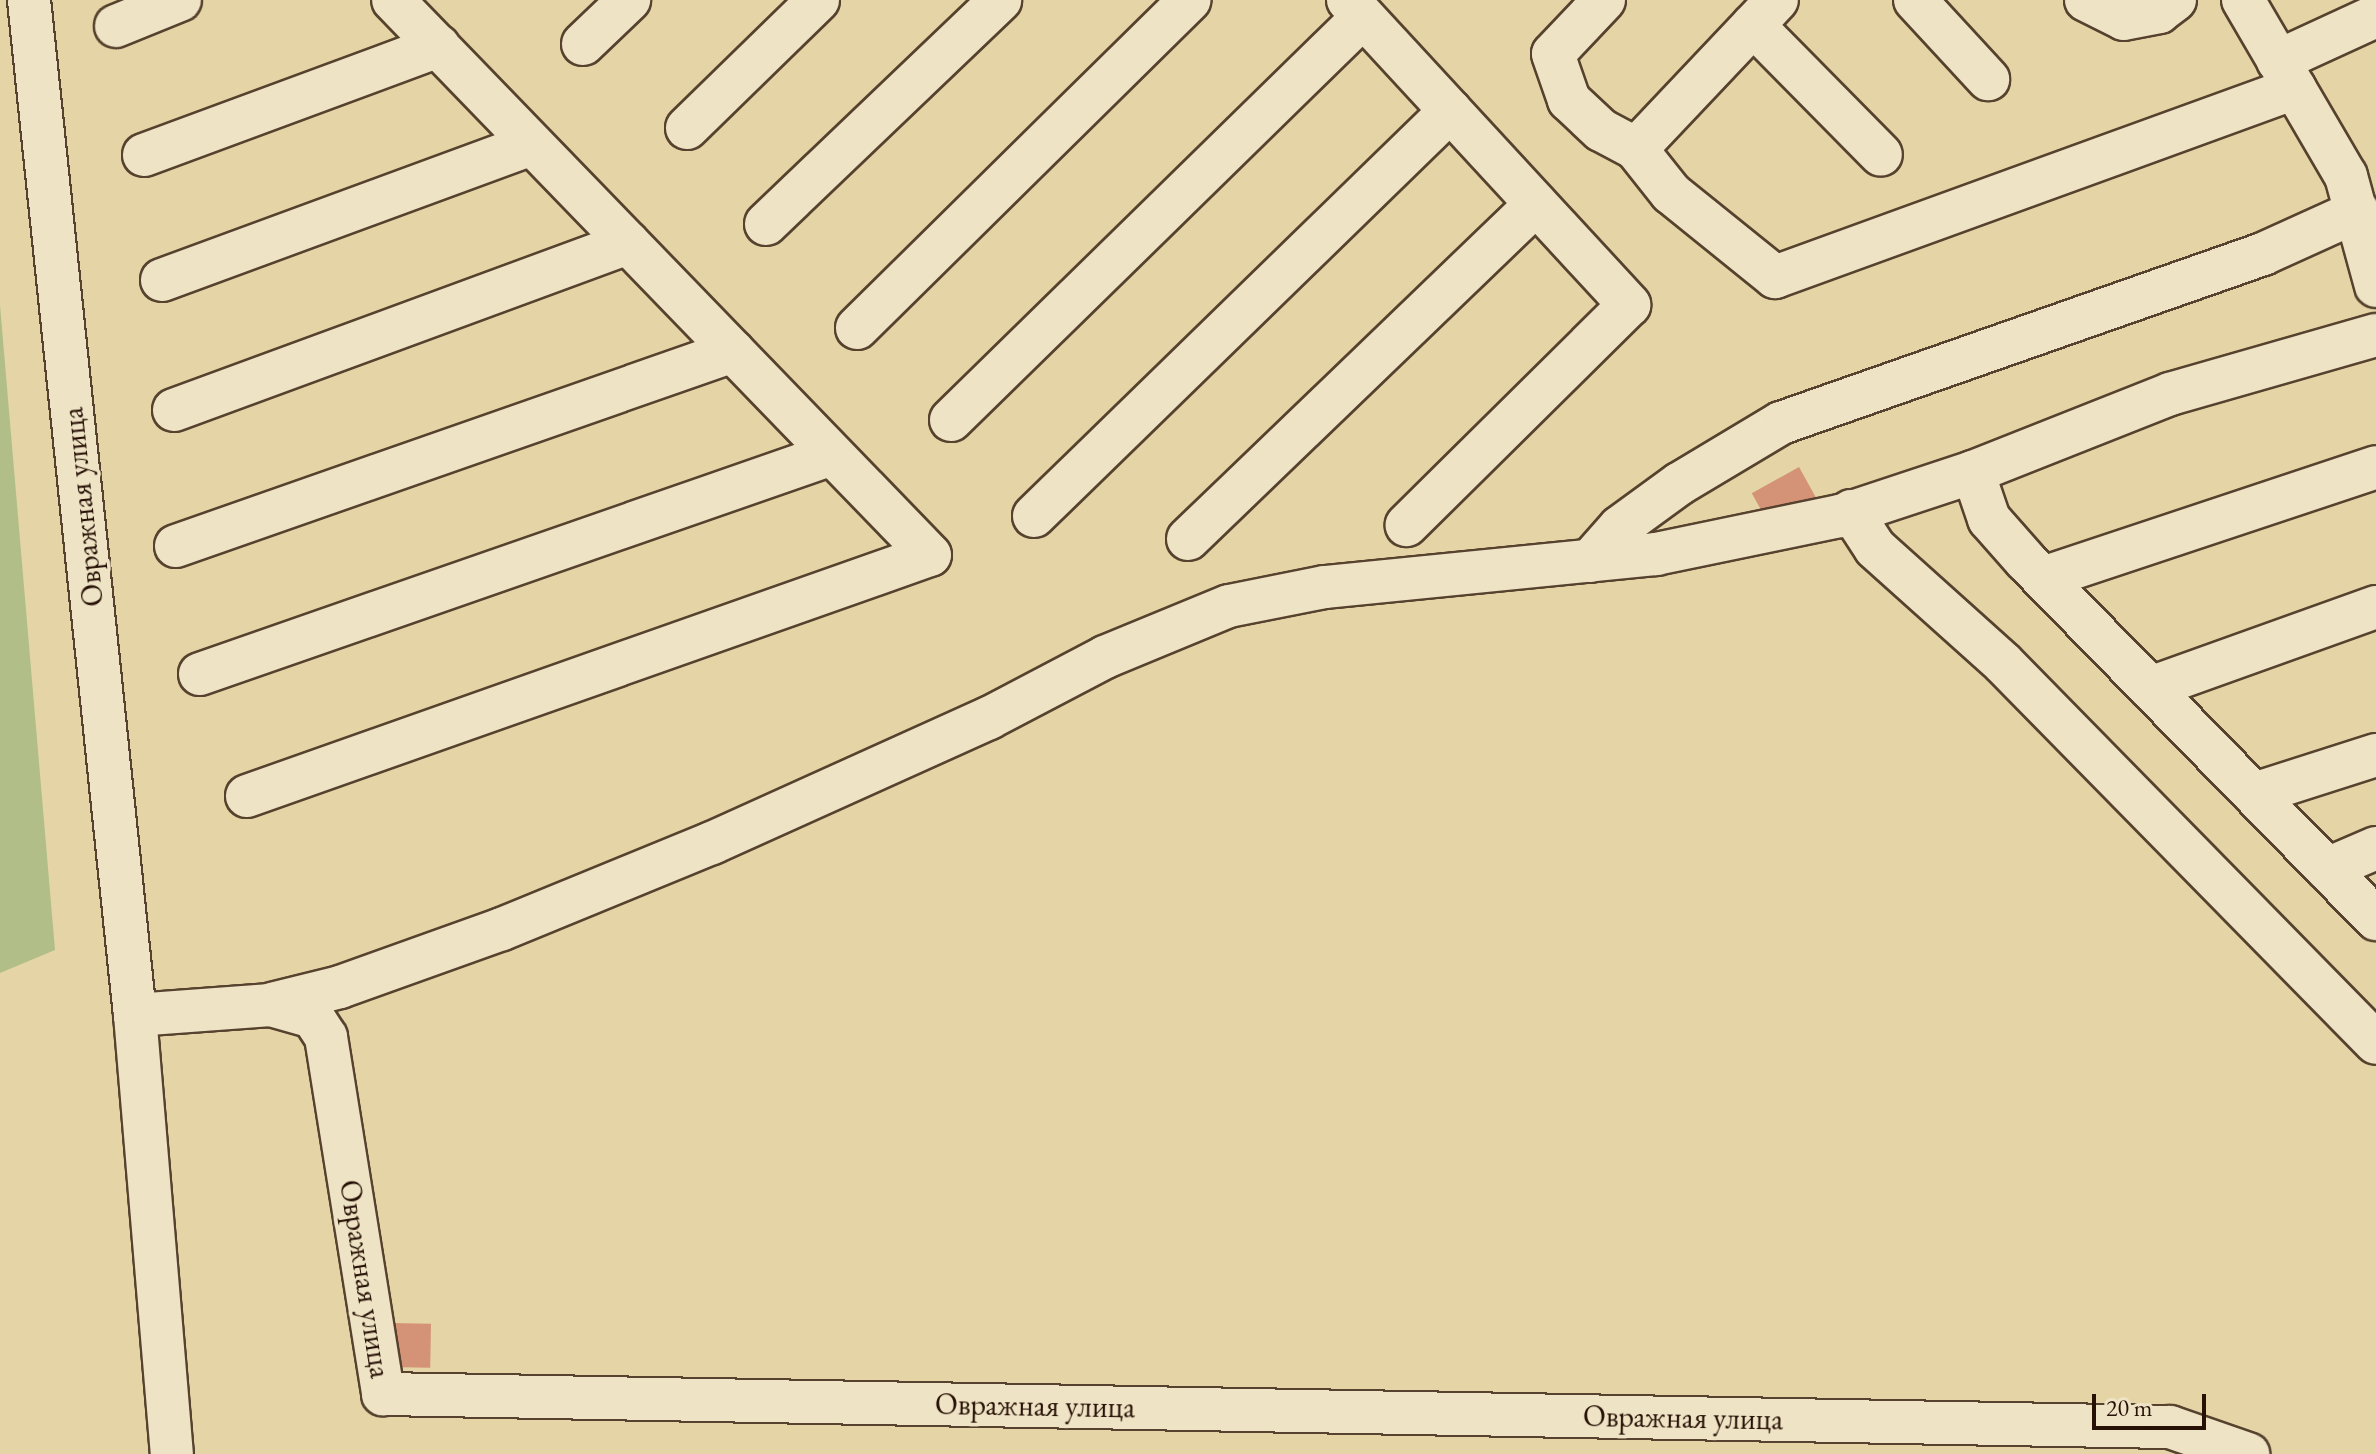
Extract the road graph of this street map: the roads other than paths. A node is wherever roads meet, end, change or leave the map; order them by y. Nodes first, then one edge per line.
1 (29, 0) edge
2 (180, 0) edge
3 (393, 0) edge
4 (629, 0) edge
5 (818, 0) edge
6 (1000, 0) edge
7 (1190, 0) edge
8 (1604, 0) edge
9 (1915, 0) edge
10 (2086, 0) edge
11 (2175, 0) edge
12 (2243, 0) edge
13 (1355, 8) edge
14 (1765, 13) edge
15 (2376, 16) edge
16 (116, 26) dead end
17 (583, 44) dead end
18 (438, 46) junction
19 (2286, 74) junction
20 (1988, 79) dead end
21 (1450, 111) junction
22 (687, 128) dead end
23 (532, 144) junction
24 (1636, 149) junction
25 (144, 155) dead end
26 (1881, 155) dead end
27 (2360, 182) edge
28 (1536, 204) junction
29 (766, 224) dead end
30 (628, 243) junction
31 (162, 280) dead end
32 (2376, 286) edge
33 (857, 328) dead end
34 (2376, 335) edge
35 (733, 351) junction
36 (174, 410) dead end
37 (951, 420) dead end
38 (832, 454) junction
39 (2376, 467) edge
40 (1973, 472) junction
41 (1851, 511) junction
42 (1034, 516) dead end
43 (1407, 525) dead end
44 (1188, 539) dead end
45 (176, 546) dead end
46 (1590, 561) junction
47 (2043, 578) junction
48 (2376, 607) edge
49 (200, 674) dead end
50 (2150, 688) junction
51 (2376, 755) edge
52 (2254, 794) junction
53 (247, 796) dead end
54 (2376, 848) edge
55 (2327, 869) junction
56 (2376, 919) edge
57 (271, 1005) junction
58 (135, 1015) junction
59 (2376, 1043) edge
60 (172, 1454) edge
61 (2248, 1454) edge

1 - 58 street, Овражная улица
2 - 16 street
3 - 18 street
4 - 17 street
5 - 22 street
6 - 29 street
7 - 33 street
8 - 24 street
9 - 20 street
10 - 11 street
12 - 19 street
13 - 21 street
13 - 37 street
14 - 24 street
14 - 26 street
15 - 19 street
18 - 23 street
18 - 25 street
19 - 24 street
19 - 27 street
21 - 28 street
21 - 42 street
23 - 30 street
23 - 31 street
27 - 32 street
27 - 46 street
28 - 43 street
28 - 44 street
30 - 35 street
30 - 36 street
34 - 40 street
35 - 38 street
35 - 45 street
38 - 49 street
38 - 53 street
39 - 47 street
40 - 41 street
40 - 47 street
41 - 46 street
41 - 59 street
46 - 57 street
47 - 50 street
48 - 50 street
50 - 52 street
51 - 52 street
52 - 55 street
54 - 55 street
55 - 56 street
57 - 58 street, Овражная улица
57 - 61 street, Овражная улица
58 - 60 street, Овражная улица

